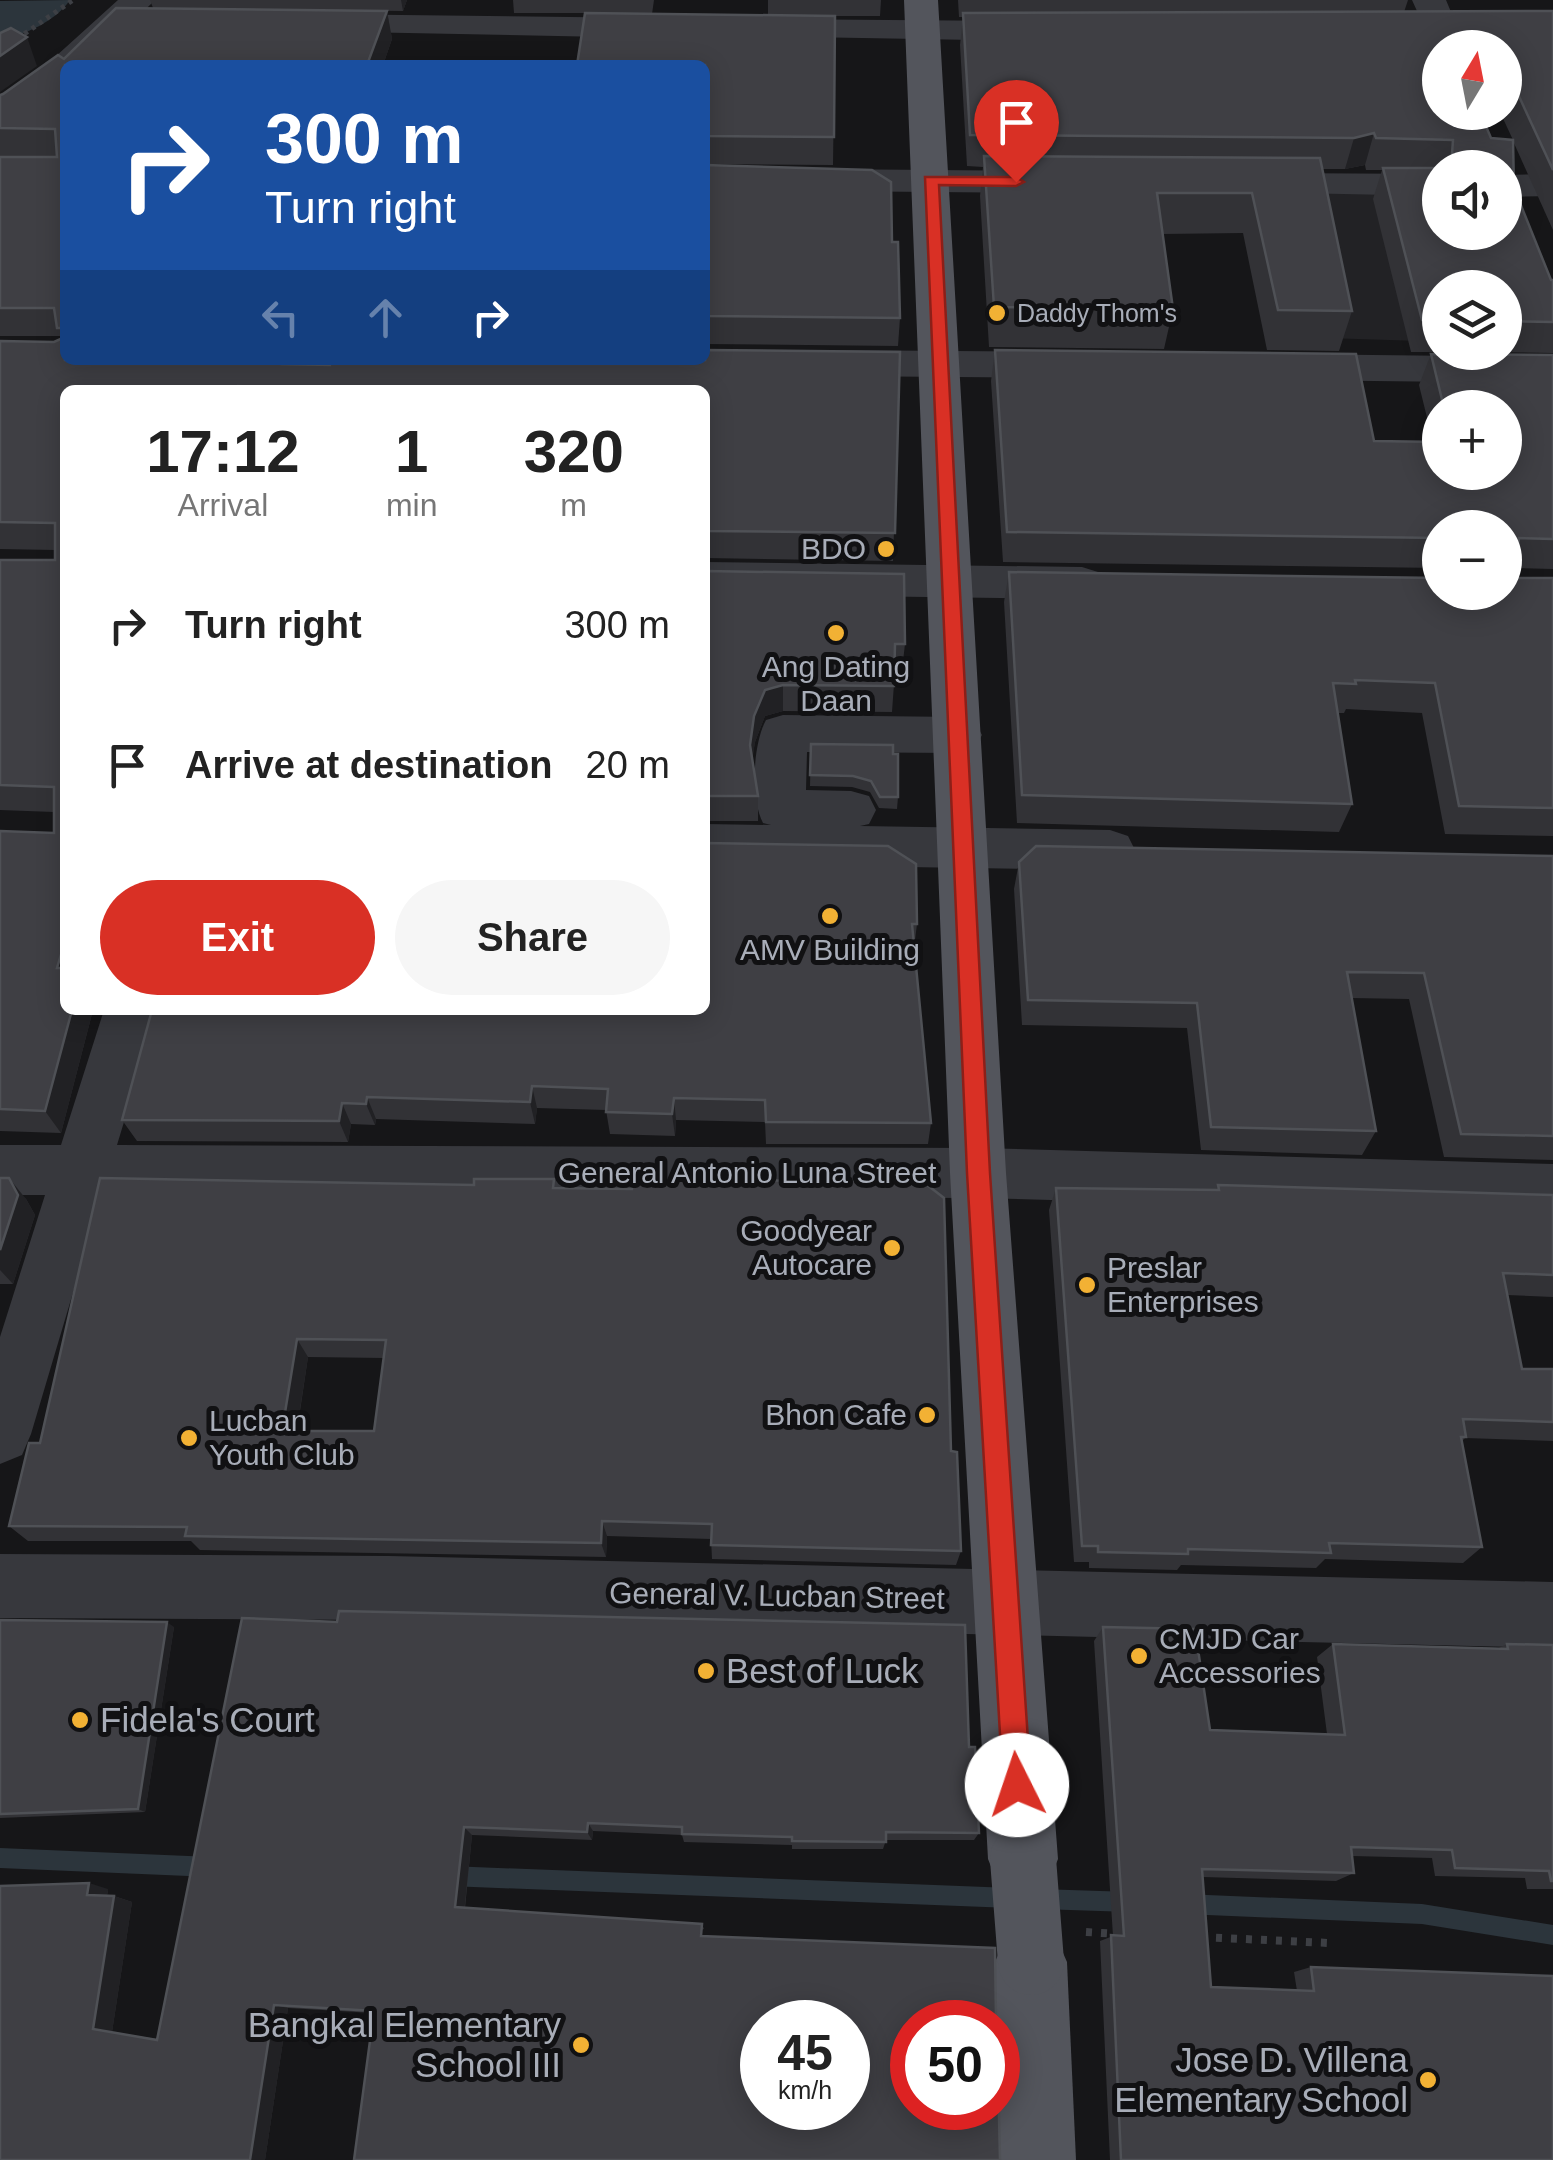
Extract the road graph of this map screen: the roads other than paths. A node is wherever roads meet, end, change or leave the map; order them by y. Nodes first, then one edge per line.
1 (126, 11) edge
2 (424, 13) edge
3 (922, 15) edge
4 (172, 23) edge
5 (287, 24) edge
6 (1450, 27) edge
7 (688, 28) edge
8 (726, 29) edge
9 (1062, 31) edge
10 (1402, 31) edge
11 (71, 60) edge
12 (411, 60) edge
13 (710, 179) edge
14 (930, 180) junction
15 (1093, 182) edge
16 (1522, 182) edge
17 (1209, 183) edge
18 (1553, 184) edge
19 (1422, 186) edge
20 (787, 362) edge
21 (939, 364) junction
22 (1101, 365) edge
23 (1239, 366) edge
24 (1553, 370) edge
25 (710, 578) edge
26 (951, 581) junction
27 (1127, 584) edge
28 (958, 735) junction
29 (963, 829) junction
30 (710, 844) edge
31 (1159, 852) edge
32 (129, 1015) edge
33 (0, 1170) edge
34 (82, 1172) junction
35 (978, 1173) junction
36 (1553, 1189) edge
37 (0, 1434) edge
38 (0, 1586) edge
39 (1004, 1601) junction
40 (1553, 1615) edge
41 (1038, 2160) edge

1 - 4 street
1 - 11 street
2 - 5 street
2 - 7 street
2 - 12 street
3 - 8 street
3 - 9 street
3 - 14 main road
6 - 10 street
13 - 14 street
14 - 15 street
14 - 21 main road
16 - 18 street
17 - 19 street
20 - 21 street
21 - 22 street
21 - 26 main road
23 - 24 street
25 - 26 street
26 - 27 street
26 - 28 main road
28 - 29 main road
28 - 29 street
29 - 30 street
29 - 31 street
29 - 35 main road
32 - 34 street
33 - 34 street, General Antonio Luna Street
34 - 35 street, General Antonio Luna Street
34 - 37 street
35 - 36 street, General Antonio Luna Street
35 - 39 main road
38 - 39 street, General V. Lucban Street
39 - 40 street, General V. Lucban Street
39 - 41 main road, bridge

